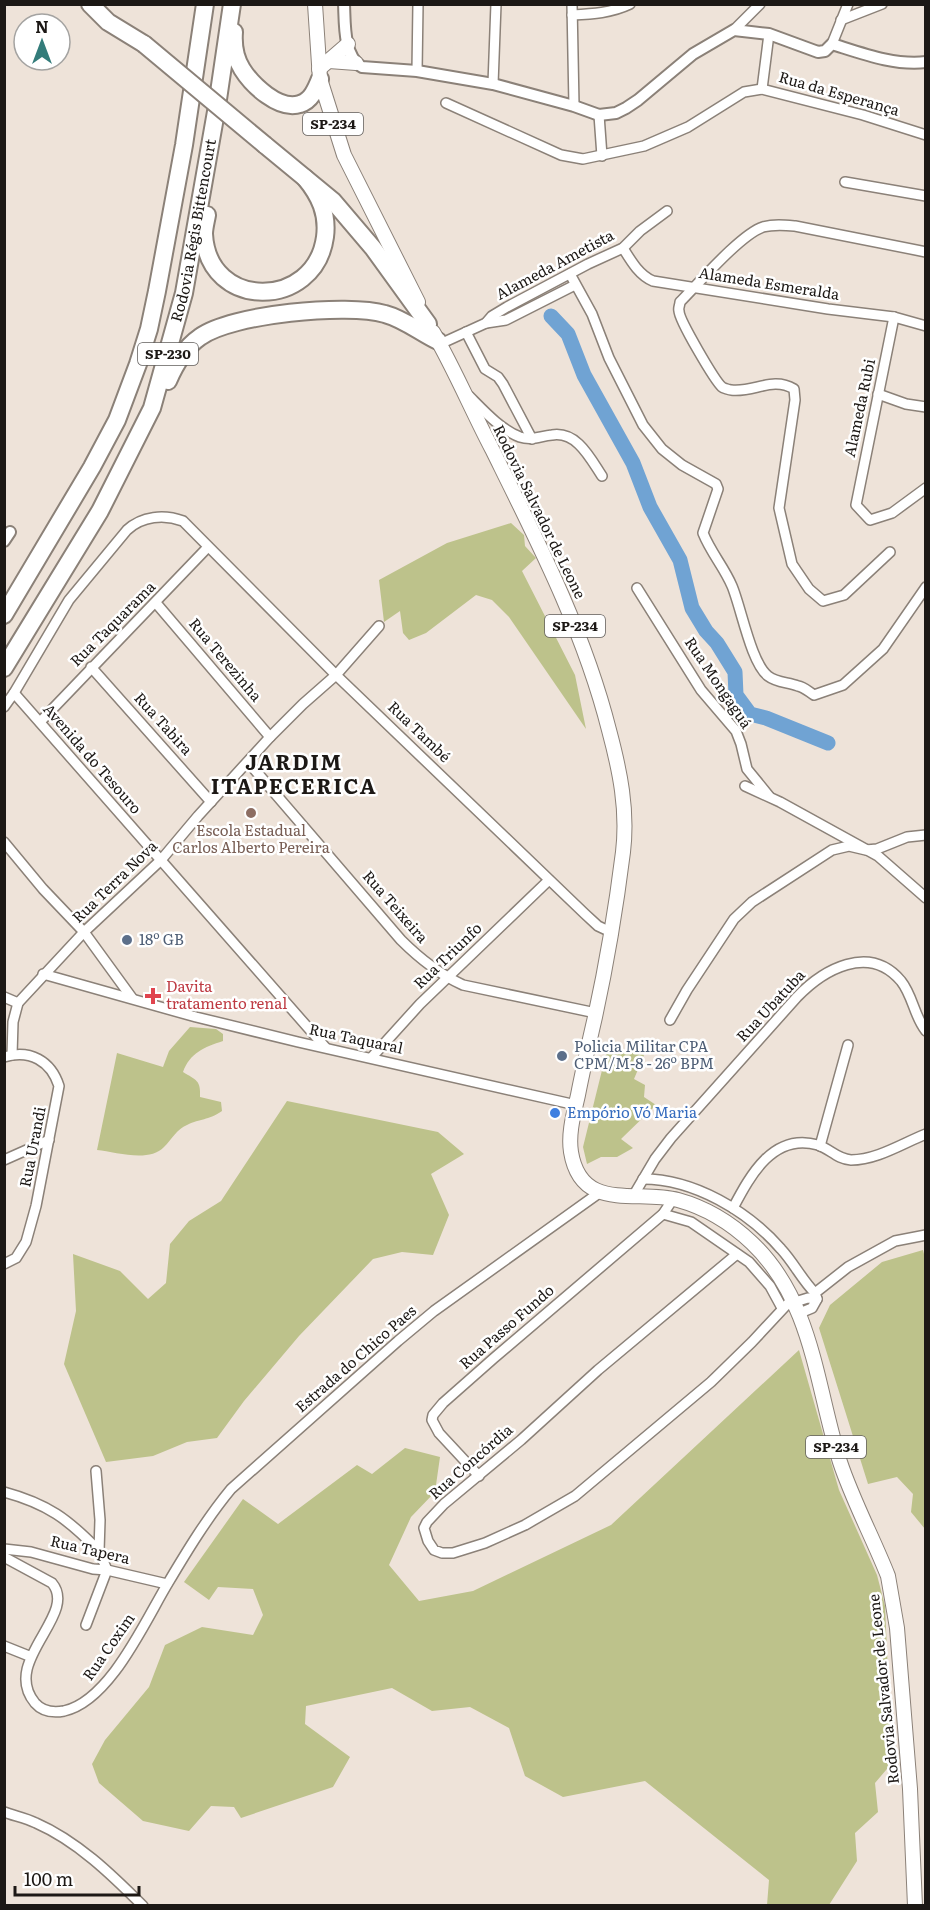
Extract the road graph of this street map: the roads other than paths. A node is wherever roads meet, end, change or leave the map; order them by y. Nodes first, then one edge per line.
1 (90, 4) edge
2 (102, 4) edge
3 (196, 4) edge
4 (205, 4) edge
5 (232, 4) edge
6 (238, 4) edge
7 (315, 4) edge
8 (344, 4) edge
9 (418, 4) edge
10 (496, 4) edge
11 (630, 4) edge
12 (760, 4) edge
13 (848, 4) edge
14 (882, 4) edge
15 (572, 10) edge
16 (841, 20) junction
17 (734, 30) junction
18 (769, 34) junction
19 (139, 41) junction
20 (348, 44) junction
21 (832, 44) junction
22 (926, 62) edge
23 (356, 63) junction
24 (322, 70) junction
25 (417, 71) junction
26 (493, 84) junction
27 (762, 89) junction
28 (446, 103) dead end
29 (217, 106) junction
30 (574, 106) junction
31 (599, 115) junction
32 (187, 118) junction
33 (926, 135) edge
34 (602, 156) junction
35 (305, 178) junction
36 (845, 182) dead end
37 (926, 196) edge
38 (667, 211) dead end
39 (623, 249) junction
40 (926, 252) edge
41 (570, 274) junction
42 (575, 285) junction
43 (694, 288) junction
44 (894, 317) junction
45 (486, 323) junction
46 (428, 324) junction
47 (926, 326) edge
48 (466, 332) junction
49 (439, 343) junction
50 (461, 388) junction
51 (878, 394) junction
52 (926, 407) edge
53 (152, 408) junction
54 (532, 439) junction
55 (602, 476) dead end
56 (926, 488) edge
57 (208, 547) junction
58 (890, 552) dead end
59 (926, 587) edge
60 (637, 588) dead end
61 (11, 593) edge
62 (156, 603) junction
63 (4, 615) edge
64 (379, 627) dead end
65 (91, 667) junction
66 (4, 668) edge
67 (336, 675) junction
68 (14, 693) junction
69 (4, 707) edge
70 (40, 722) junction
71 (270, 737) junction
72 (248, 762) junction
73 (745, 786) dead end
74 (769, 796) junction
75 (211, 802) junction
76 (926, 836) edge
77 (4, 842) edge
78 (866, 850) junction
79 (161, 860) junction
80 (549, 879) junction
81 (926, 898) edge
82 (84, 932) junction
83 (613, 933) junction
84 (43, 974) junction
85 (447, 978) junction
86 (4, 997) edge
87 (132, 998) junction
88 (18, 1003) junction
89 (596, 1013) junction
90 (670, 1020) dead end
91 (926, 1031) edge
92 (848, 1045) dead end
93 (325, 1047) junction
94 (8, 1056) edge
95 (372, 1057) junction
96 (576, 1105) junction
97 (926, 1134) edge
98 (49, 1140) junction
99 (820, 1146) junction
100 (4, 1160) edge
101 (643, 1179) junction
102 (599, 1193) junction
103 (632, 1198) junction
104 (673, 1199) junction
105 (733, 1208) junction
106 (663, 1214) junction
107 (926, 1235) edge
108 (737, 1254) junction
109 (4, 1264) edge
110 (816, 1296) junction
111 (792, 1305) junction
112 (96, 1471) dead end
113 (478, 1476) junction
114 (4, 1492) edge
115 (4, 1549) edge
116 (99, 1551) junction
117 (4, 1557) edge
118 (107, 1570) junction
119 (167, 1584) junction
120 (86, 1625) dead end
121 (4, 1646) edge
122 (29, 1656) junction
123 (4, 1812) edge
124 (143, 1905) edge
125 (915, 1905) edge

1 - 19 highway
2 - 19 highway
3 - 32 highway
4 - 32 highway, Rodovia Régis Bittencourt / SP-230
5 - 29 highway, Rodovia Régis Bittencourt / SP-230
6 - 24 highway
7 - 24 main road, Rodovia Salvador de Leone / SP-234
8 - 20 street
9 - 25 street
10 - 26 street
11 - 15 street
12 - 17 street
13 - 16 street
14 - 16 street
15 - 30 street
16 - 21 street
17 - 18 street
17 - 31 street
18 - 21 street
18 - 27 street
19 - 35 highway, bridge
20 - 23 street
20 - 24 main road
21 - 22 street
23 - 24 main road
23 - 25 street
24 - 46 main road, Rodovia Salvador de Leone / SP-234
25 - 26 street
26 - 30 street
27 - 33 street, Rua da Esperança
27 - 34 street, Rua da Esperança
28 - 34 street, Rua da Esperança
29 - 35 highway
29 - 53 highway, Rodovia Régis Bittencourt / SP-230
30 - 31 street
31 - 34 street
32 - 61 highway, Rodovia Régis Bittencourt / SP-230
35 - 46 highway
36 - 37 street
38 - 39 street, Alameda Ametista
39 - 41 street, Alameda Ametista
39 - 43 street, Alameda Esmeralda
40 - 43 street
41 - 42 street
41 - 45 street, Alameda Ametista
42 - 45 street, Alameda Ametista
42 - 59 street
43 - 44 street, Alameda Esmeralda
43 - 58 street
44 - 47 street, Alameda Esmeralda
44 - 51 street, Alameda Rubi
45 - 48 street, Alameda Ametista
46 - 49 main road, Rodovia Salvador de Leone / SP-234
48 - 49 street, Alameda Ametista
48 - 54 street
49 - 50 main road, Rodovia Salvador de Leone / SP-234
49 - 53 highway
50 - 54 street
50 - 83 main road, Rodovia Salvador de Leone / SP-234
51 - 52 street
51 - 56 street, Alameda Rubi
53 - 66 highway, Rodovia Régis Bittencourt / SP-230
54 - 55 street
57 - 62 street, Rua Taquarama
57 - 67 street, Rua També
57 - 68 street, Rua També
60 - 74 street, Rua Mongaguá
61 - 63 highway, Rodovia Régis Bittencourt / SP-230
62 - 65 street, Rua Taquarama
62 - 71 street, Rua Terezinha
64 - 67 street, Rua Terra Nova
65 - 70 street, Rua Taquarama
65 - 75 street, Rua Tabira
67 - 71 street, Rua Terra Nova
67 - 80 street, Rua També
68 - 69 street, Rua També
68 - 70 street, Avenida do Tesouro
70 - 79 street, Avenida do Tesouro
71 - 72 street, Rua Terra Nova
72 - 75 street, Rua Terra Nova
72 - 85 street, Rua Teixeira
73 - 74 street, Rua Mongaguá
74 - 78 street, Rua Mongaguá
75 - 79 street, Rua Terra Nova
76 - 78 street
77 - 82 street
78 - 81 street, Rua Mongaguá
78 - 90 street
79 - 82 street, Rua Terra Nova
79 - 93 street, Avenida do Tesouro
80 - 83 street, Rua També
80 - 85 street, Rua Triunfo
82 - 84 street, Rua Terra Nova
82 - 87 street
83 - 89 main road, Rodovia Salvador de Leone / SP-234
84 - 87 street, Rua Taquaral
84 - 88 street
85 - 89 street, Rua Teixeira
85 - 95 street, Rua Triunfo
86 - 88 street
87 - 93 street, Rua Taquaral
88 - 94 street
89 - 96 main road, Rodovia Salvador de Leone / SP-234
91 - 101 street, Rua Ubatuba
92 - 99 street
93 - 95 street, Rua Taquaral
94 - 98 street, Rua Urandi
95 - 96 street, Rua Taquaral
96 - 102 main road, Rodovia Salvador de Leone / SP-234
97 - 99 street
98 - 100 street
98 - 109 street, Rua Urandi
99 - 105 street
101 - 103 street, Rua Ubatuba
101 - 105 street
102 - 103 main road, Rodovia Salvador de Leone / SP-234
102 - 119 street, Estrada do Chico Paes
103 - 104 main road, Rodovia Salvador de Leone / SP-234
104 - 106 street, Rua Passo Fundo
104 - 111 main road, Rodovia Salvador de Leone / SP-234
105 - 110 street
106 - 108 street
106 - 113 street, Rua Passo Fundo
107 - 110 street
108 - 111 street
108 - 113 street, Rua Concórdia
110 - 111 street
111 - 113 street, Rua Concórdia
111 - 125 main road, Rodovia Salvador de Leone / SP-234
112 - 116 street
114 - 116 street
115 - 118 street, Rua Tapera
116 - 118 street
117 - 122 street, Rua Coxim
118 - 119 street, Rua Tapera
118 - 120 street
119 - 122 street, Rua Coxim
121 - 122 street
123 - 124 street

